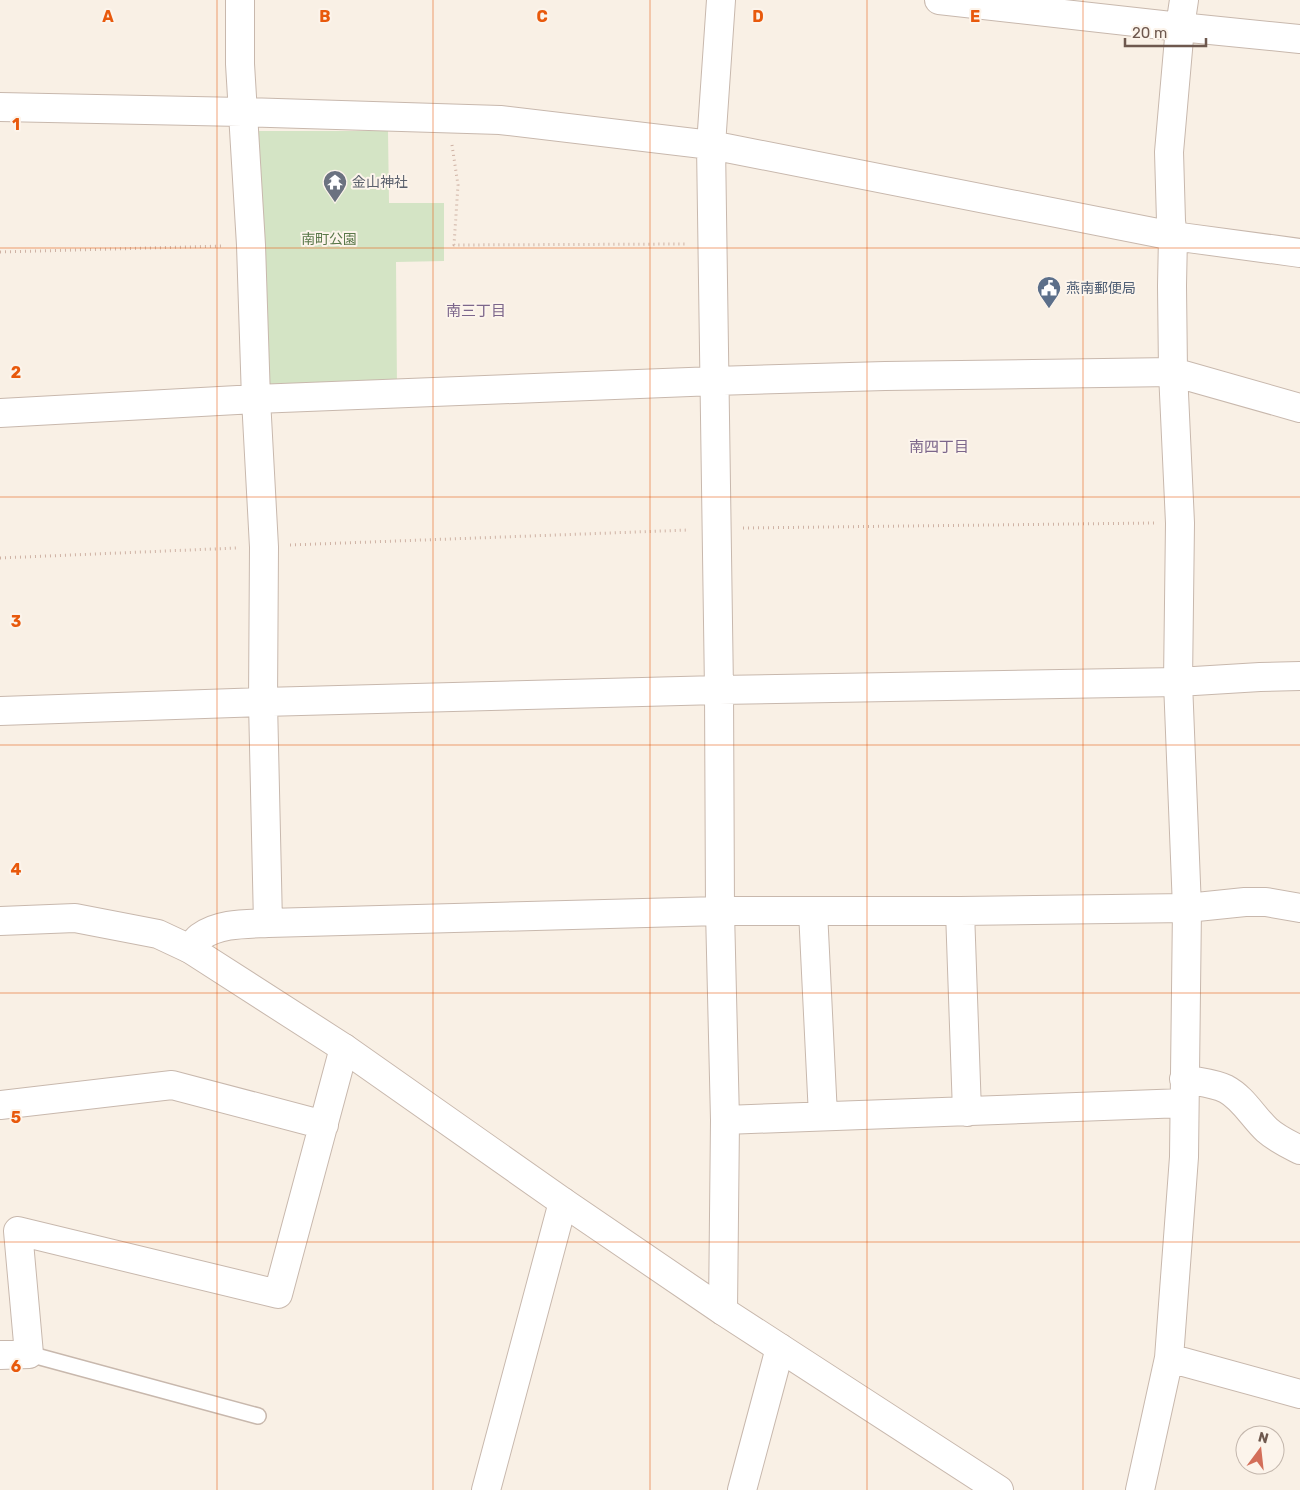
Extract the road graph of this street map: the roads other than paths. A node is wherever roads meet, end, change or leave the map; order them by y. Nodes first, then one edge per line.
1 (240, 0) edge
2 (721, 0) edge
3 (939, 0) edge
4 (1184, 0) edge
5 (1180, 28) junction
6 (1300, 39) edge
7 (0, 107) edge
8 (242, 112) junction
9 (711, 145) junction
10 (1173, 236) junction
11 (1300, 253) edge
12 (1173, 372) junction
13 (715, 381) junction
14 (256, 399) junction
15 (1300, 408) edge
16 (0, 413) edge
17 (1300, 676) edge
18 (1178, 682) junction
19 (720, 690) junction
20 (263, 702) junction
21 (0, 711) edge
22 (1187, 908) junction
23 (1300, 908) edge
24 (720, 911) junction
25 (813, 911) junction
26 (960, 911) junction
27 (0, 922) edge
28 (268, 923) junction
29 (190, 949) junction
30 (344, 1048) junction
31 (1184, 1091) junction
32 (0, 1105) edge
33 (967, 1112) junction
34 (823, 1116) junction
35 (725, 1120) junction
36 (324, 1125) junction
37 (1300, 1150) edge
38 (563, 1202) junction
39 (723, 1312) junction
40 (780, 1348) junction
41 (29, 1354) junction
42 (0, 1355) edge
43 (1169, 1358) junction
44 (1300, 1394) edge
45 (258, 1416) dead end
46 (486, 1490) edge
47 (742, 1490) edge
48 (999, 1490) edge
49 (1140, 1490) edge

1 - 8 street
2 - 9 street
3 - 5 street
4 - 5 street
5 - 6 street
5 - 10 street
7 - 8 street
8 - 9 street
8 - 14 street
9 - 10 street
9 - 13 street
10 - 11 street
10 - 12 street
12 - 13 street
12 - 15 street
12 - 18 street
13 - 14 street
13 - 19 street
14 - 16 street
14 - 20 street
17 - 18 street
18 - 19 street
18 - 22 street
19 - 20 street
19 - 24 street
20 - 21 street
20 - 28 street
22 - 23 street
22 - 26 street
22 - 31 street
24 - 25 street
24 - 28 street
24 - 35 street
25 - 26 street
25 - 34 street
26 - 33 street
27 - 29 street
28 - 29 street
29 - 30 street
30 - 36 street
30 - 38 street
31 - 33 street
31 - 37 street
31 - 43 street
32 - 36 street
33 - 34 street
34 - 35 street
35 - 39 street
36 - 41 street
38 - 39 street
38 - 46 street
39 - 40 street
40 - 47 street
40 - 48 street
41 - 42 street
41 - 45 lane
43 - 44 street
43 - 49 street

